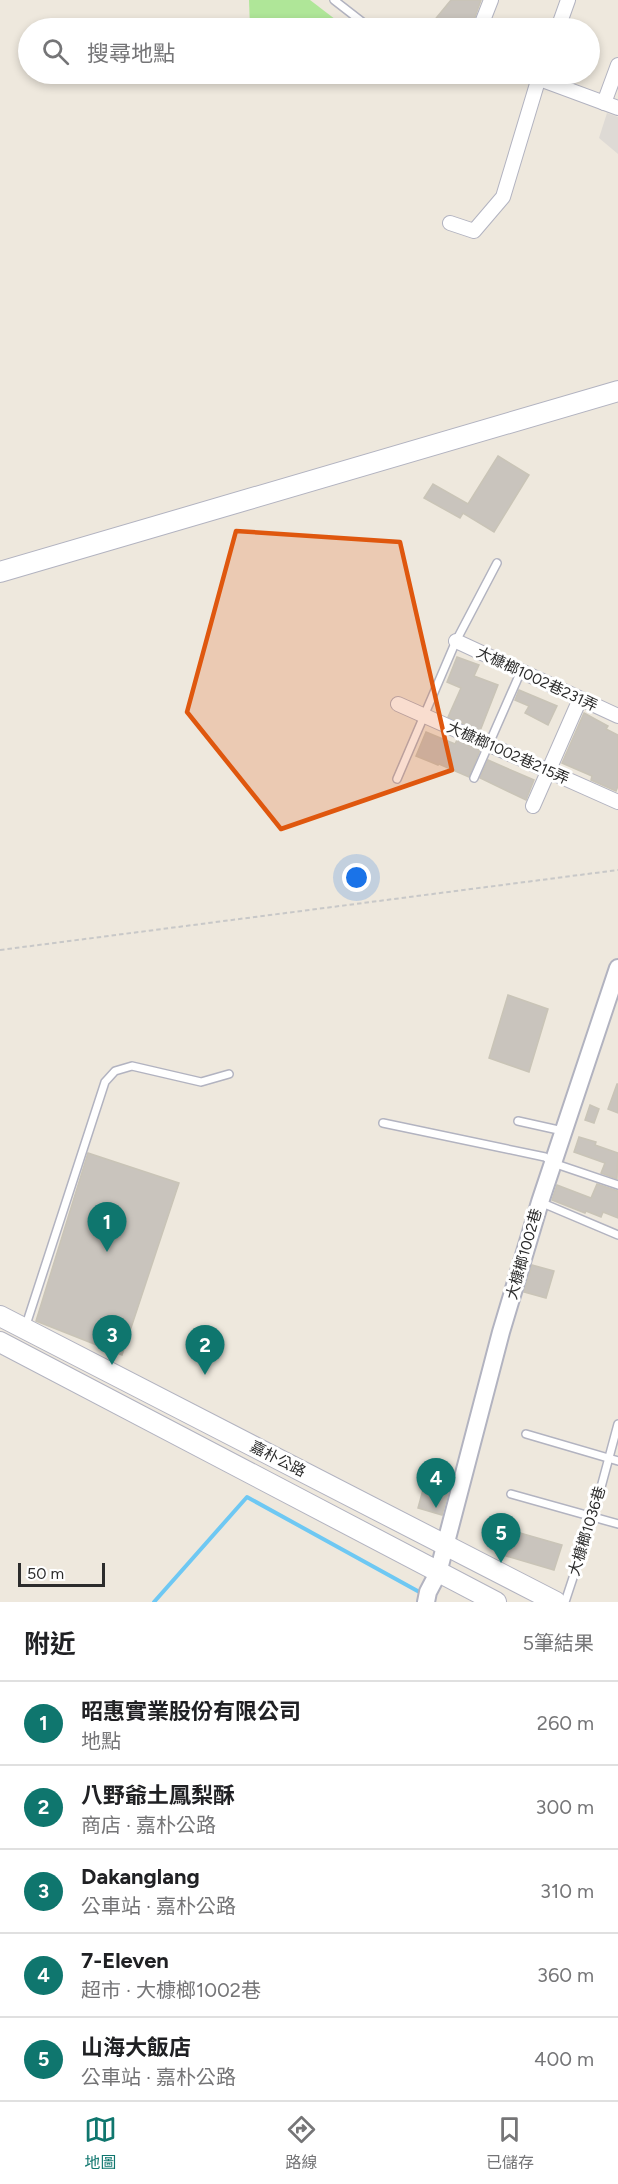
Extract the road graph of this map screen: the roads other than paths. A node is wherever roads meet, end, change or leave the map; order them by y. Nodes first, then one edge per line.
1 (334, 0) edge
2 (491, 0) edge
3 (568, 0) edge
4 (357, 18) edge
5 (484, 18) edge
6 (562, 18) edge
7 (618, 65) edge
8 (533, 84) edge
9 (557, 84) edge
10 (604, 103) junction
11 (618, 108) edge
12 (450, 223) dead end
13 (618, 391) edge
14 (497, 562) dead end
15 (0, 572) edge
16 (456, 641) junction
17 (520, 671) junction
18 (580, 699) junction
19 (398, 704) dead end
20 (423, 716) junction
21 (618, 716) edge
22 (489, 745) junction
23 (549, 771) junction
24 (474, 778) dead end
25 (397, 779) dead end
26 (618, 802) edge
27 (533, 806) dead end
28 (618, 968) edge
29 (229, 1074) dead end
30 (518, 1121) dead end
31 (383, 1123) dead end
32 (563, 1131) junction
33 (553, 1163) junction
34 (618, 1185) edge
35 (540, 1202) junction
36 (618, 1235) edge
37 (0, 1316) edge
38 (24, 1329) junction
39 (0, 1342) edge
40 (618, 1424) edge
41 (526, 1434) dead end
42 (609, 1458) junction
43 (618, 1461) edge
44 (511, 1494) dead end
45 (593, 1517) junction
46 (618, 1524) edge
47 (445, 1544) junction
48 (438, 1573) junction
49 (426, 1602) edge
50 (496, 1602) edge
51 (556, 1602) edge
52 (565, 1602) edge

1 - 4 lane
2 - 5 street
3 - 6 street
7 - 10 street
8 - 12 street
9 - 10 street
10 - 11 street
13 - 15 main road
14 - 16 lane
16 - 17 street, 大槺榔1002巷231弄
16 - 20 lane
17 - 18 street, 大槺榔1002巷231弄
17 - 22 lane
18 - 21 street, 大槺榔1002巷231弄
18 - 23 street
19 - 20 street, 大槺榔1002巷215弄
20 - 22 street, 大槺榔1002巷215弄
20 - 25 lane
22 - 23 street, 大槺榔1002巷215弄
22 - 24 lane
23 - 26 street, 大槺榔1002巷215弄
23 - 27 street
28 - 32 street, 大槺榔1002巷
29 - 38 lane
30 - 32 lane
31 - 33 lane
32 - 33 street, 大槺榔1002巷
33 - 34 lane
33 - 35 street, 大槺榔1002巷
35 - 36 lane
35 - 47 street, 大槺榔1002巷
37 - 38 main road, 嘉朴公路
38 - 47 main road, 嘉朴公路
39 - 48 main road, 嘉朴公路
40 - 42 lane, 大槺榔1036巷
41 - 42 lane
42 - 43 lane
42 - 45 lane, 大槺榔1036巷
44 - 45 lane
45 - 46 lane
45 - 52 lane, 大槺榔1036巷
47 - 48 street, 大槺榔1002巷
47 - 51 main road, 嘉朴公路
48 - 49 street, 大槺榔1002巷
48 - 50 main road, 嘉朴公路

